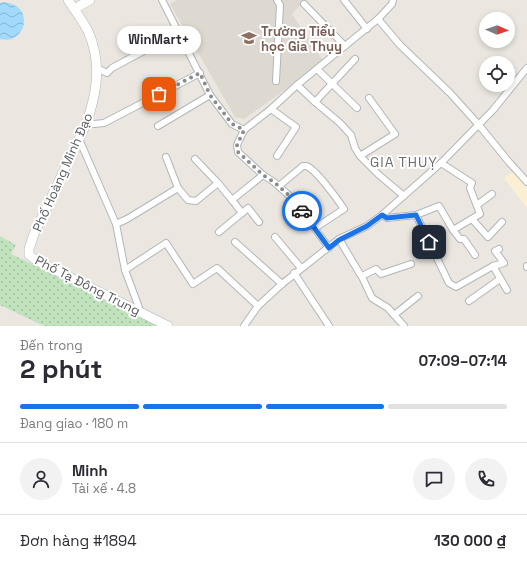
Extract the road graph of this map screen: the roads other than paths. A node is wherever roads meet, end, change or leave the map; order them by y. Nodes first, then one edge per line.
1 (68, 0) edge
2 (90, 0) edge
3 (162, 0) edge
4 (276, 0) edge
5 (344, 0) edge
6 (391, 1) edge
7 (304, 4) dead end
8 (74, 10) junction
9 (378, 19) junction
10 (367, 28) junction
11 (179, 32) junction
12 (345, 46) junction
13 (355, 59) dead end
14 (97, 68) junction
15 (527, 68) edge
16 (317, 69) junction
17 (200, 73) junction
18 (276, 81) dead end
19 (332, 84) junction
20 (297, 85) junction
21 (210, 95) junction
22 (369, 98) dead end
23 (315, 102) junction
24 (356, 108) dead end
25 (271, 109) junction
26 (87, 122) junction
27 (478, 124) junction
28 (158, 126) dead end
29 (244, 130) junction
30 (78, 139) junction
31 (277, 156) dead end
32 (360, 156) junction
33 (166, 157) dead end
34 (194, 159) dead end
35 (440, 163) junction
36 (263, 175) junction
37 (527, 182) edge
38 (218, 183) junction
39 (278, 186) junction
40 (178, 188) junction
41 (492, 194) dead end
42 (404, 196) junction
43 (232, 200) junction
44 (477, 205) junction
45 (242, 213) junction
46 (382, 215) junction
47 (416, 215) junction
48 (472, 219) junction
49 (259, 222) dead end
50 (502, 222) dead end
51 (116, 224) junction
52 (315, 228) junction
53 (453, 230) junction
54 (219, 232) dead end
55 (275, 236) dead end
56 (339, 240) junction
57 (235, 242) dead end
58 (329, 248) junction
59 (499, 249) dead end
60 (29, 255) joint
61 (475, 255) dead end
62 (411, 264) dead end
63 (493, 266) junction
64 (302, 268) junction
65 (125, 270) junction
66 (294, 273) junction
67 (362, 276) junction
68 (500, 279) junction
69 (282, 284) junction
70 (507, 290) dead end
71 (418, 296) dead end
72 (469, 301) dead end
73 (258, 306) junction
74 (141, 313) junction
75 (394, 315) junction
76 (168, 326) edge
77 (244, 326) edge
78 (329, 326) edge
79 (404, 326) edge

1 - 8 street, Phố Hoàng Minh Đạo
2 - 8 street
3 - 11 street
4 - 18 street
5 - 10 street
6 - 9 street
7 - 12 street
8 - 14 street, Phố Hoàng Minh Đạo
9 - 10 street
9 - 27 street
10 - 12 street
11 - 14 street
11 - 17 street
12 - 16 street
13 - 19 street
14 - 26 street, Phố Hoàng Minh Đạo
15 - 27 street
16 - 19 street
16 - 20 street
17 - 21 street
17 - 26 street
19 - 23 street
19 - 24 street
20 - 23 street
20 - 25 street
21 - 28 street
21 - 29 street
22 - 32 street
23 - 32 street
25 - 29 street
25 - 31 street
26 - 30 street, Phố Hoàng Minh Đạo
27 - 35 street
27 - 37 street
29 - 36 street
30 - 51 street
30 - 60 street, Phố Hoàng Minh Đạo
32 - 42 street
33 - 40 street
34 - 38 street
35 - 42 street
35 - 44 street
36 - 39 street
36 - 43 street
38 - 40 street
38 - 43 street
39 - 52 street
39 - 52 street
40 - 51 street
41 - 44 street
42 - 46 street
43 - 45 street
44 - 48 street
45 - 49 street
45 - 54 street
46 - 47 street
46 - 56 street
47 - 53 street
47 - 63 street
48 - 50 street
48 - 53 street
51 - 65 street
52 - 58 street
53 - 61 street
55 - 64 street
56 - 58 street
56 - 67 street
57 - 69 street
58 - 64 street
59 - 63 street
60 - 74 street, Phố Tạ Đông Trung
62 - 67 street
63 - 68 street
64 - 66 street
65 - 73 street
65 - 74 street
66 - 69 street
66 - 78 street
67 - 75 street
68 - 70 street
68 - 72 street
69 - 73 street
71 - 75 street
73 - 77 street
74 - 76 street, Phố Tạ Đông Trung
75 - 79 street

